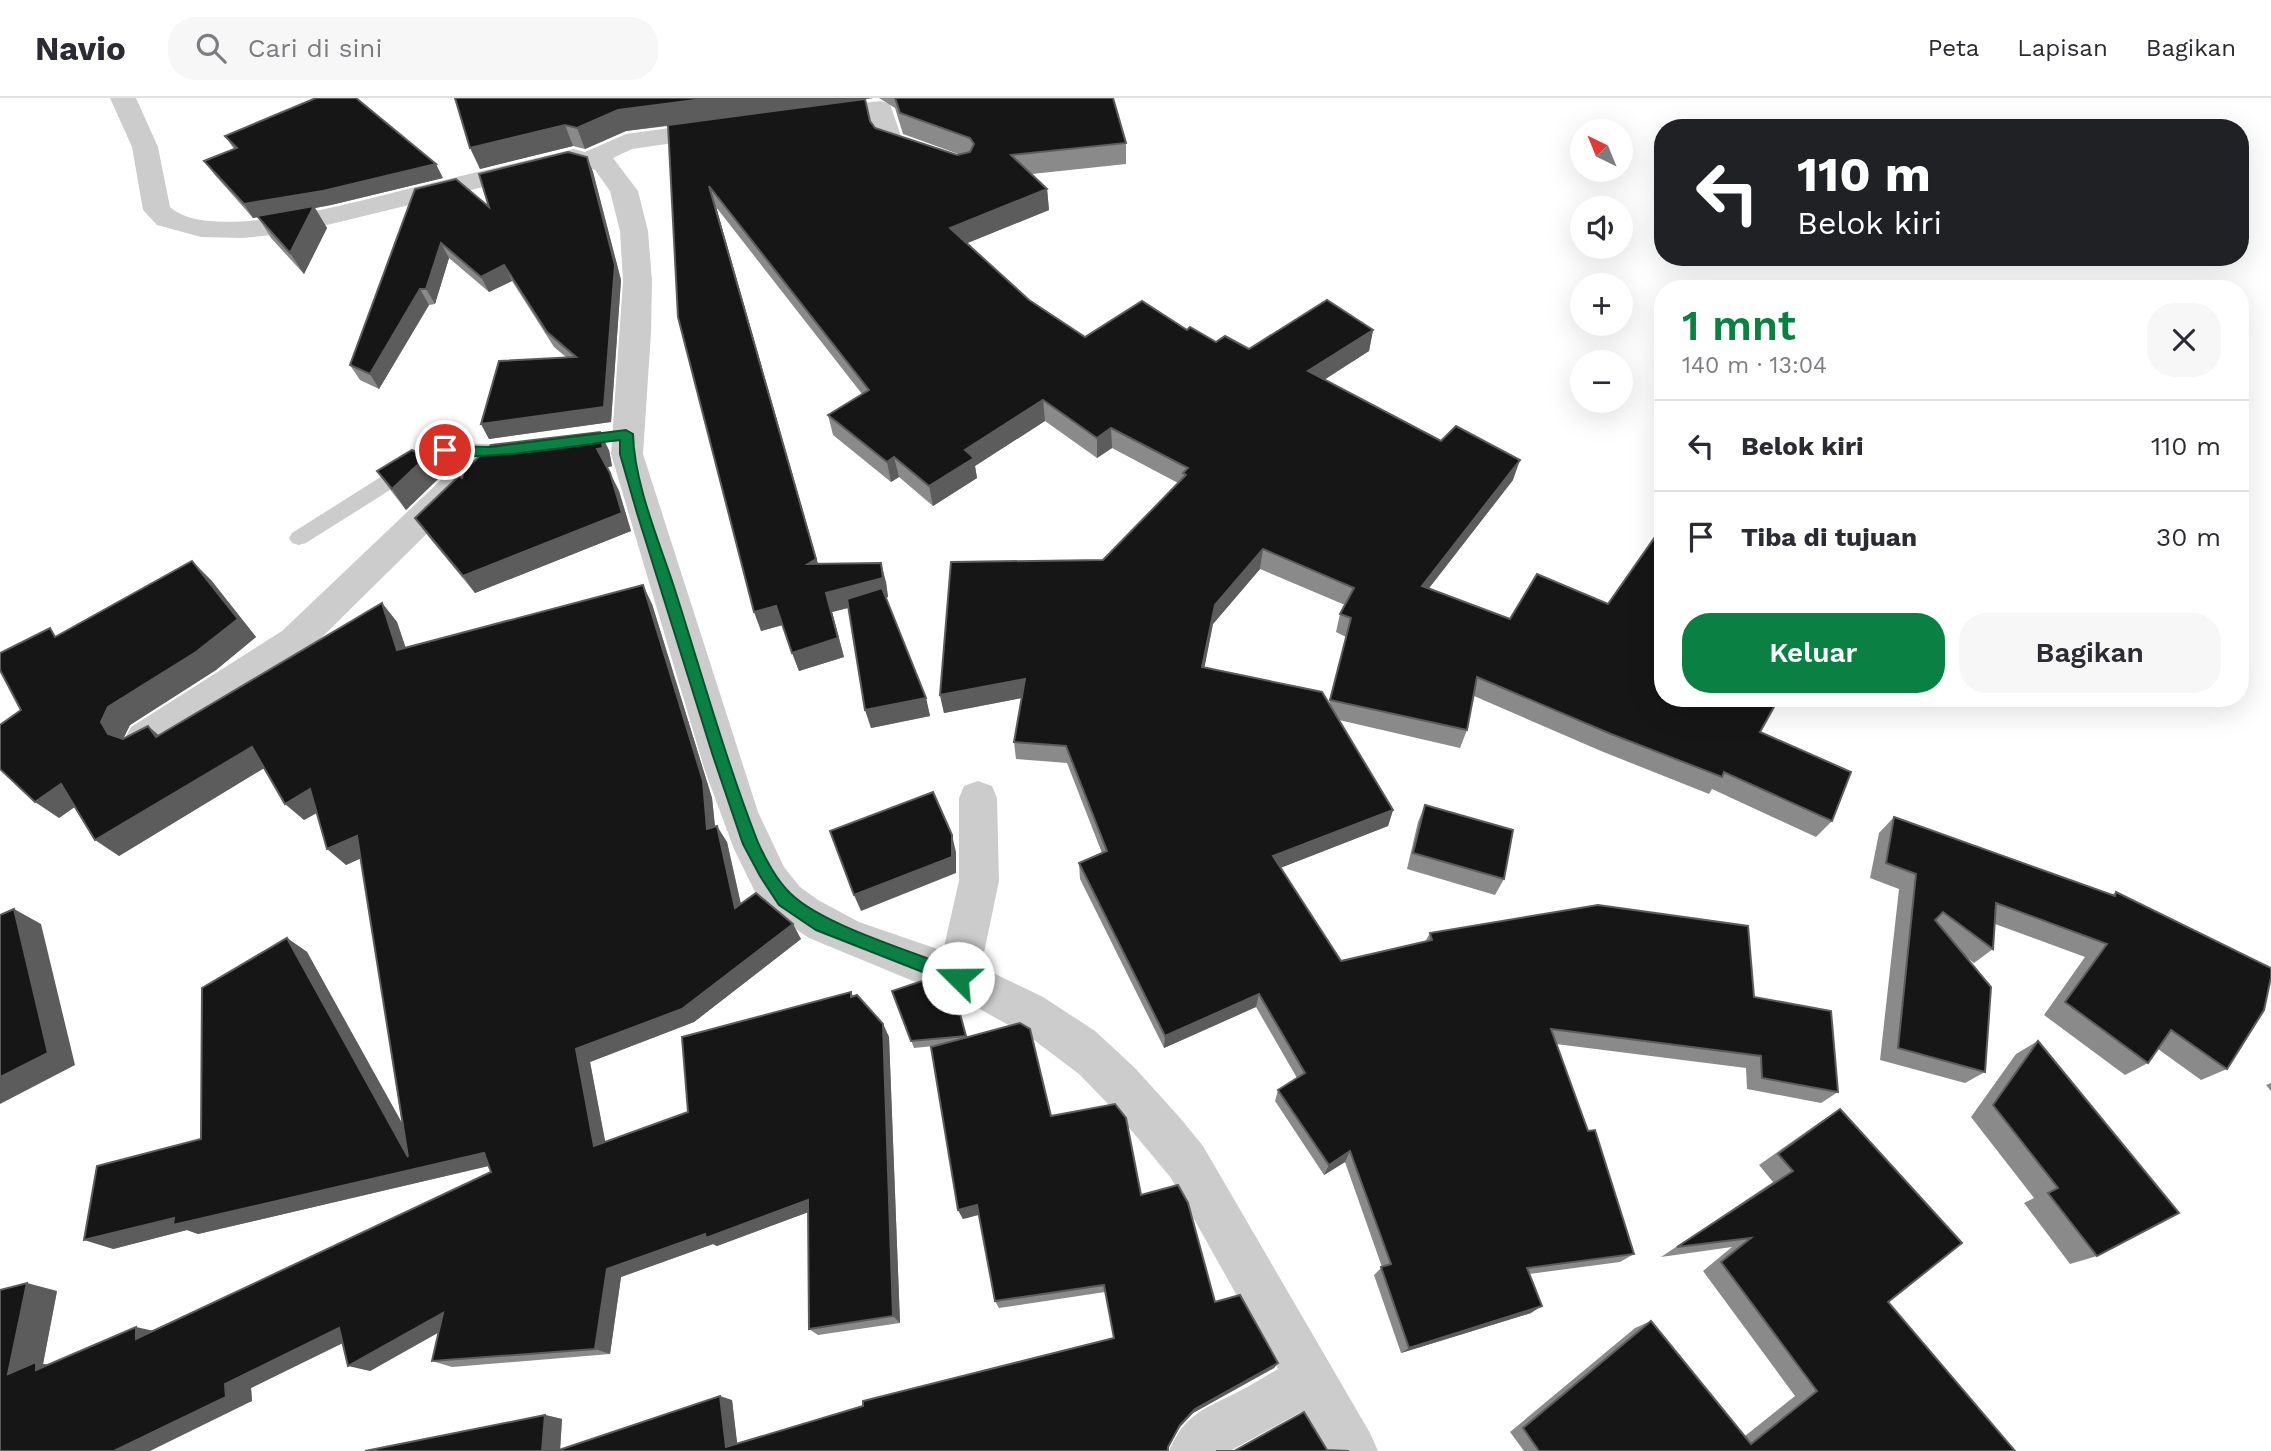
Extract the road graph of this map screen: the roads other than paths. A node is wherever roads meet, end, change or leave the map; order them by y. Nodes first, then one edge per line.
1 (123, 98) edge
2 (789, 120) edge
3 (748, 125) edge
4 (593, 158) junction
5 (950, 163) edge
6 (504, 450) joint
7 (299, 538) dead end
8 (145, 738) edge
9 (978, 798) dead end
10 (958, 978) junction
11 (1310, 1378) junction
12 (1195, 1451) edge
13 (1352, 1451) edge

1 - 4 street
2 - 5 street
3 - 4 street
4 - 10 street
6 - 7 lane
6 - 8 street
9 - 10 street
10 - 11 street
11 - 12 street
11 - 13 street

